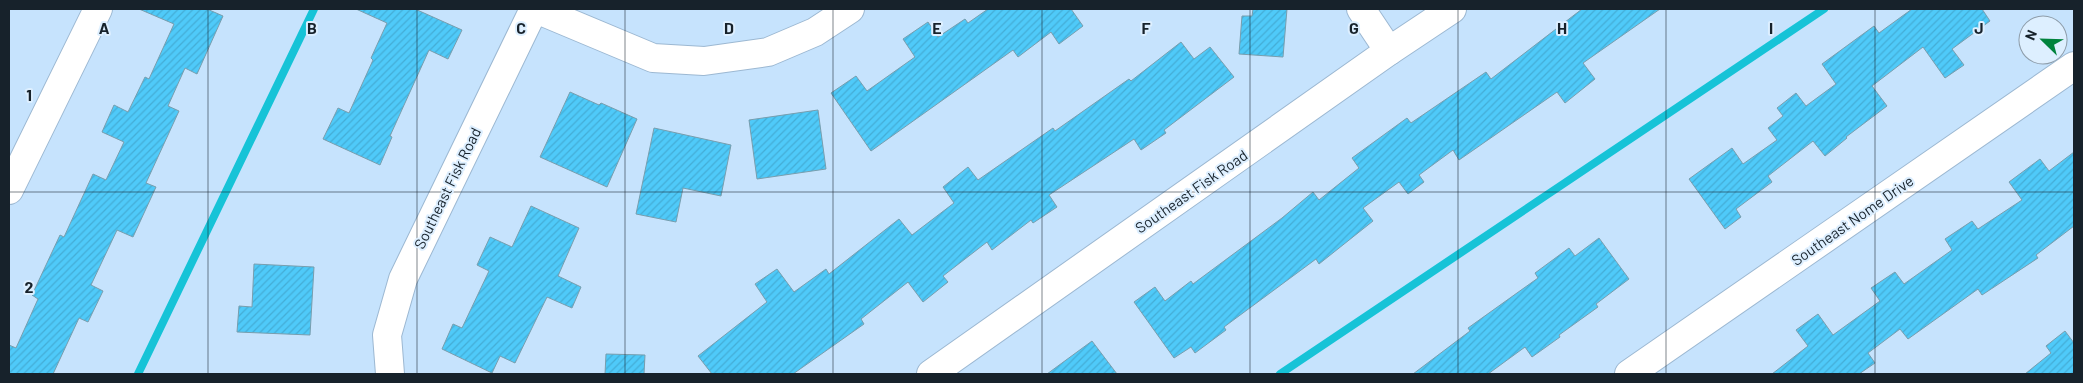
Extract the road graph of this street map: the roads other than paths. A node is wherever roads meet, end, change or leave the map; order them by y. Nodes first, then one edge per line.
1 (98, 9) edge
2 (535, 9) edge
3 (850, 9) edge
4 (1361, 9) edge
5 (1452, 9) edge
6 (1389, 51) junction
7 (2074, 66) edge
8 (9, 190) edge
9 (947, 369) edge
10 (390, 374) edge
11 (1629, 374) edge

1 - 8 street
2 - 3 street
2 - 10 street, Southeast Fisk Road
4 - 6 street
5 - 6 street, Southeast Fisk Road
6 - 9 street, Southeast Fisk Road
7 - 11 street, Southeast Nome Drive

